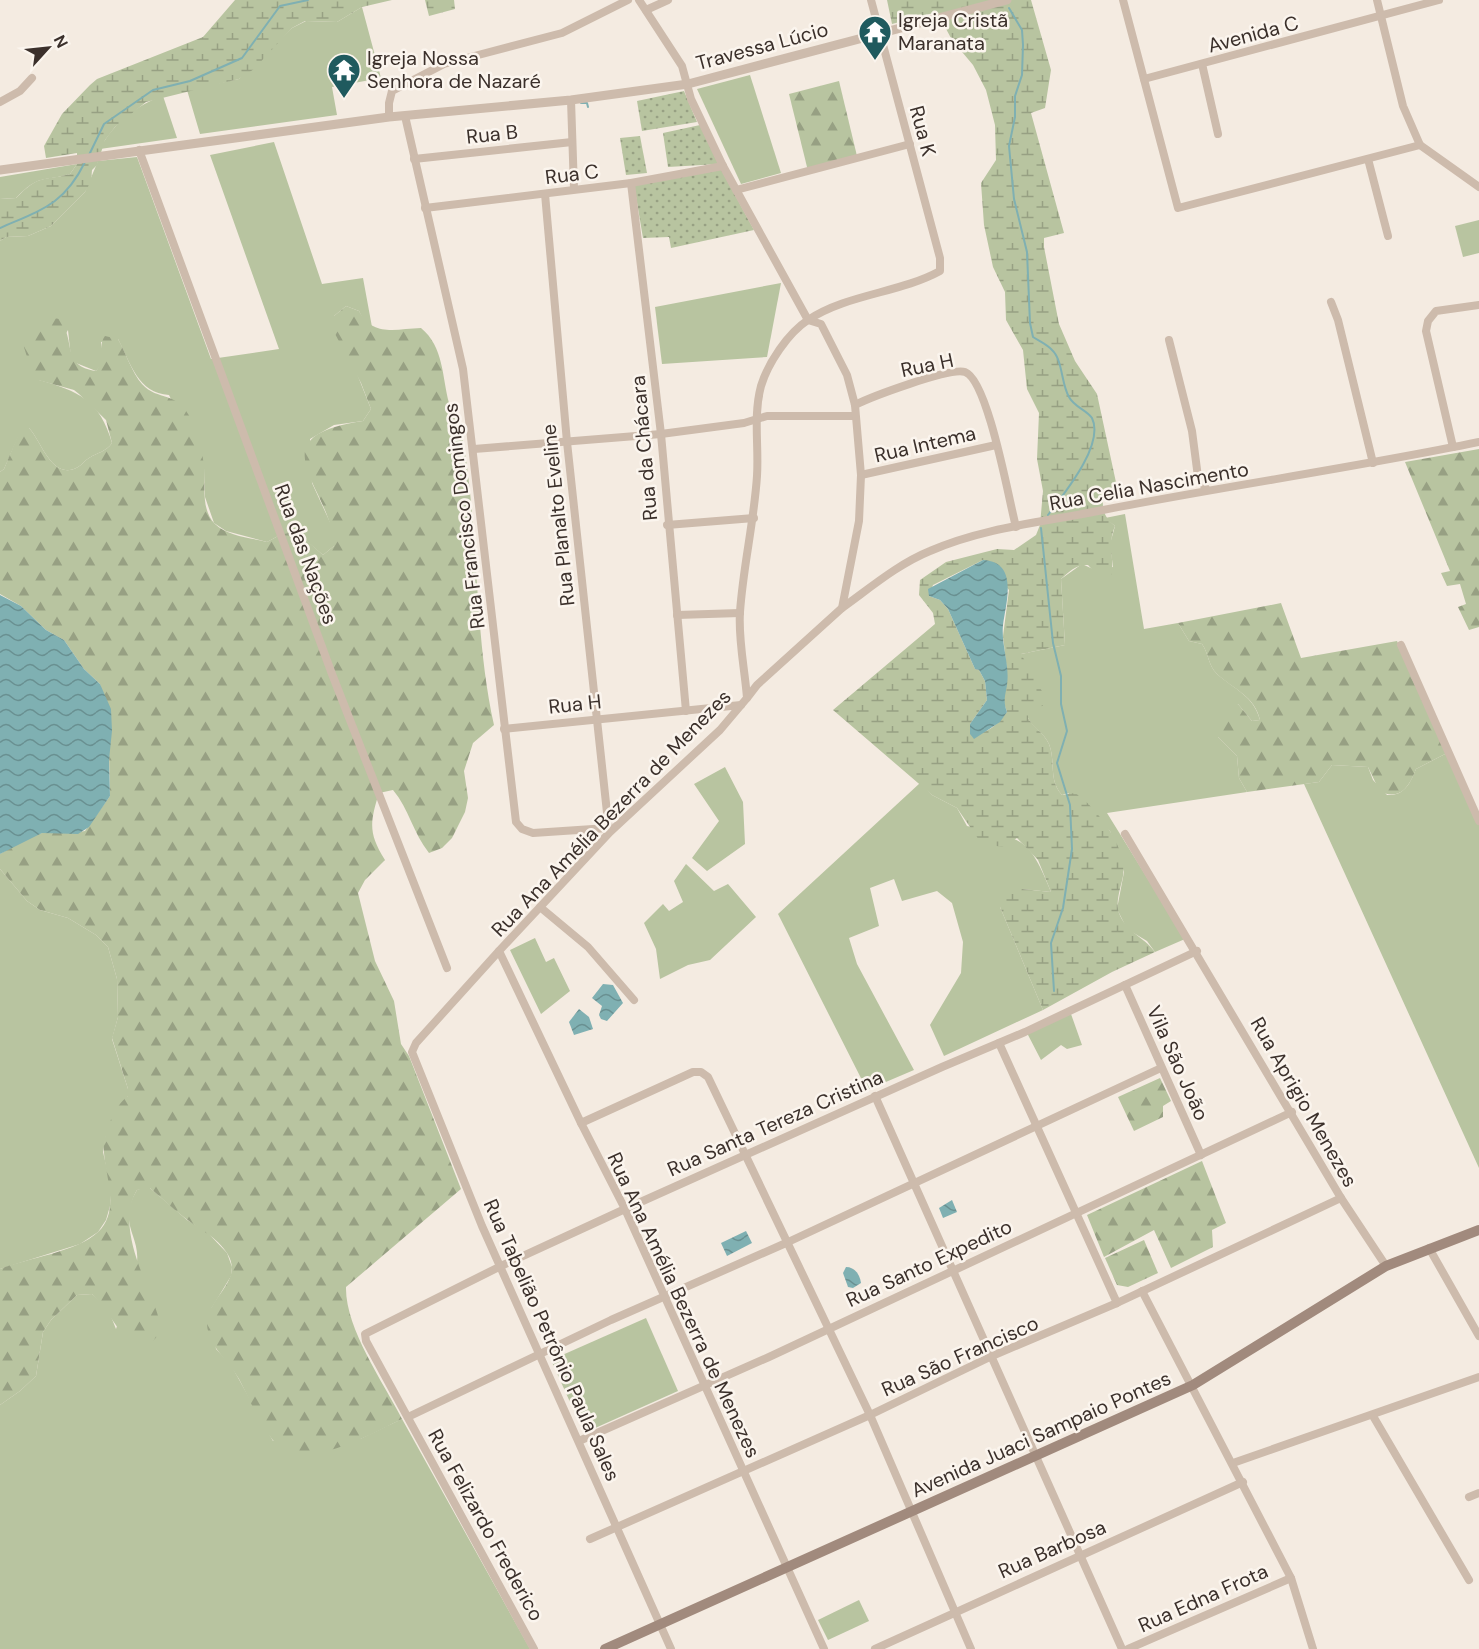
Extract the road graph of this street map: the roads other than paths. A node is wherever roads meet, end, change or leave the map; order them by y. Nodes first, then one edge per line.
1 (628, 0) edge
2 (639, 0) edge
3 (668, 0) edge
4 (871, 0) edge
5 (1007, 0) edge
6 (1123, 0) edge
7 (1377, 0) edge
8 (1439, 0) edge
9 (646, 10) junction
10 (1381, 17) junction
11 (880, 34) junction
12 (1202, 64) junction
13 (32, 78) dead end
14 (1144, 79) junction
15 (688, 84) junction
16 (571, 100) junction
17 (0, 102) edge
18 (405, 116) junction
19 (389, 117) junction
20 (1218, 134) dead end
21 (572, 142) junction
22 (910, 144) junction
23 (1420, 145) junction
24 (139, 150) junction
25 (414, 159) junction
26 (1368, 159) junction
27 (723, 166) junction
28 (0, 170) edge
29 (631, 183) junction
30 (1479, 188) edge
31 (574, 189) junction
32 (736, 189) junction
33 (545, 194) junction
34 (425, 208) junction
35 (1388, 236) dead end
36 (940, 271) joint
37 (1330, 302) dead end
38 (1479, 305) edge
39 (808, 320) junction
40 (1169, 340) dead end
41 (855, 405) junction
42 (855, 416) junction
43 (756, 418) junction
44 (661, 434) junction
45 (567, 442) junction
46 (1479, 442) edge
47 (996, 445) junction
48 (1453, 447) junction
49 (474, 449) junction
50 (1373, 463) junction
51 (861, 476) junction
52 (1207, 490) junction
53 (754, 518) junction
54 (667, 525) junction
55 (1016, 527) junction
56 (842, 608) junction
57 (740, 613) junction
58 (676, 615) junction
59 (1401, 645) dead end
60 (747, 698) junction
61 (741, 705) junction
62 (686, 711) junction
63 (596, 718) junction
64 (504, 729) junction
65 (1479, 821) edge
66 (609, 830) junction
67 (1125, 834) dead end
68 (540, 907) junction
69 (499, 951) junction
70 (1197, 951) junction
71 (447, 968) dead end
72 (1125, 985) junction
73 (634, 1000) dead end
74 (999, 1043) junction
75 (1161, 1068) junction
76 (874, 1096) junction
77 (1292, 1112) junction
78 (581, 1124) junction
79 (1036, 1125) junction
80 (746, 1153) junction
81 (1201, 1155) junction
82 (912, 1183) junction
83 (1341, 1198) junction
84 (625, 1209) junction
85 (1077, 1212) junction
86 (1479, 1230) edge
87 (786, 1243) junction
88 (1429, 1248) junction
89 (501, 1266) junction
90 (1386, 1266) junction
91 (952, 1271) junction
92 (1142, 1291) junction
93 (664, 1296) junction
94 (1117, 1303) junction
95 (829, 1329) junction
96 (369, 1332) joint
97 (1479, 1336) edge
98 (540, 1354) junction
99 (992, 1356) junction
100 (1479, 1377) edge
101 (704, 1384) junction
102 (1193, 1385) junction
103 (870, 1415) junction
104 (1373, 1416) junction
105 (408, 1417) junction
106 (579, 1441) junction
107 (1036, 1457) junction
108 (1233, 1463) junction
109 (742, 1470) junction
110 (1243, 1482) junction
111 (1479, 1492) edge
112 (1469, 1497) dead end
113 (910, 1513) junction
114 (617, 1527) junction
115 (590, 1539) dead end
116 (1079, 1554) junction
117 (787, 1569) junction
118 (1291, 1578) junction
119 (1469, 1580) dead end
120 (954, 1611) junction
121 (660, 1625) junction
122 (534, 1649) edge
123 (605, 1649) edge
124 (671, 1649) edge
125 (824, 1649) edge
126 (875, 1649) edge
127 (971, 1649) edge
128 (1122, 1649) edge
129 (1128, 1649) edge
130 (1313, 1649) edge

1 - 19 street
2 - 9 street
3 - 9 street
4 - 11 street, Rua K
5 - 11 street, Travessa Lúcio
6 - 14 street
7 - 10 street
8 - 10 street, Avenida C
9 - 15 street
10 - 12 street, Avenida C
10 - 23 street
11 - 15 street, Travessa Lúcio
11 - 22 street, Rua K
12 - 14 street, Avenida C
12 - 20 street
13 - 17 street
14 - 26 street
15 - 16 street, Travessa Lúcio
15 - 27 street
16 - 18 street, Travessa Lúcio
16 - 21 street
18 - 19 street, Travessa Lúcio
18 - 25 street, Rua Francisco Domingos
19 - 24 street, Travessa Lúcio
21 - 25 street, Rua B
21 - 31 street
22 - 32 street
22 - 36 street, Rua K
23 - 26 street
23 - 30 street
24 - 28 street, Travessa Lúcio
24 - 71 street, Rua das Nações
25 - 34 street, Rua Francisco Domingos
26 - 35 street
27 - 29 street, Rua C
27 - 32 street
29 - 31 street, Rua C
29 - 44 street, Rua da Chácara
31 - 33 street, Rua C
32 - 39 street
33 - 34 street, Rua C
33 - 45 street, Rua Planalto Eveline
34 - 49 street, Rua Francisco Domingos
36 - 39 street, Rua Ana Amélia Bezerra de Menezes
37 - 50 street
38 - 48 street
39 - 41 street
39 - 43 street, Rua Ana Amélia Bezerra de Menezes
40 - 52 street
41 - 42 street
41 - 47 street, Rua H
42 - 43 street
42 - 51 street
43 - 44 street
43 - 53 street, Rua Ana Amélia Bezerra de Menezes
44 - 45 street
44 - 54 street, Rua da Chácara
45 - 49 street
45 - 63 street, Rua Planalto Eveline
46 - 48 street, Rua Celia Nascimento
47 - 51 street, Rua Intema
47 - 55 street
48 - 50 street, Rua Celia Nascimento
49 - 64 street, Rua Francisco Domingos
50 - 52 street, Rua Celia Nascimento
51 - 56 street
52 - 55 street, Rua Celia Nascimento
53 - 54 street
53 - 57 street, Rua Ana Amélia Bezerra de Menezes
54 - 58 street, Rua da Chácara
55 - 56 street, Rua Celia Nascimento
56 - 60 street, Rua Celia Nascimento
57 - 58 street
57 - 60 street, Rua Ana Amélia Bezerra de Menezes
58 - 62 street, Rua da Chácara
59 - 65 street
60 - 61 street, Rua Ana Amélia Bezerra de Menezes
61 - 62 street, Rua H
61 - 66 street, Rua Ana Amélia Bezerra de Menezes
62 - 63 street, Rua H
63 - 64 street, Rua H
63 - 66 street, Rua Planalto Eveline
64 - 66 street, Rua Francisco Domingos
66 - 68 street, Rua Ana Amélia Bezerra de Menezes
67 - 70 street, Rua Aprigio Menezes
68 - 69 street, Rua Ana Amélia Bezerra de Menezes
68 - 73 street
69 - 78 street, Rua Ana Amélia Bezerra de Menezes
69 - 89 street, Rua Tabelião Petrônio Paula Sales
70 - 72 street, Rua Santa Tereza Cristina
70 - 77 street, Rua Aprigio Menezes
72 - 74 street, Rua Santa Tereza Cristina
72 - 75 street, Vila São João
74 - 76 street, Rua Santa Tereza Cristina
74 - 79 street
75 - 79 street
75 - 81 street, Vila São João
76 - 80 street, Rua Santa Tereza Cristina
76 - 82 street
77 - 81 street, Rua Santo Expedito
77 - 83 street, Rua Aprigio Menezes
78 - 80 street
78 - 84 street, Rua Ana Amélia Bezerra de Menezes
79 - 82 street
79 - 85 street
80 - 84 street, Rua Santa Tereza Cristina
80 - 87 street
81 - 85 street, Rua Santo Expedito
82 - 87 street
82 - 91 street
83 - 90 street, Rua Aprigio Menezes
83 - 92 street, Rua São Francisco
84 - 89 street, Rua Santa Tereza Cristina
84 - 93 street, Rua Ana Amélia Bezerra de Menezes
85 - 91 street, Rua Santo Expedito
85 - 94 street
86 - 88 main road, Avenida Juaci Sampaio Pontes
87 - 93 street
87 - 95 street
88 - 90 main road, Avenida Juaci Sampaio Pontes
88 - 97 street
89 - 96 street, Rua Santa Tereza Cristina
89 - 98 street, Rua Tabelião Petrônio Paula Sales
90 - 102 main road, Avenida Juaci Sampaio Pontes
91 - 95 street, Rua Santo Expedito
91 - 99 street
92 - 94 street, Rua São Francisco
92 - 102 street
93 - 98 street
93 - 101 street, Rua Ana Amélia Bezerra de Menezes
94 - 99 street, Rua São Francisco
95 - 101 street, Rua Santo Expedito
95 - 103 street
96 - 105 street, Rua Felizardo Frederico
98 - 105 street, Rua Felizardo Frederico
98 - 106 street, Rua Tabelião Petrônio Paula Sales
99 - 103 street, Rua São Francisco
99 - 107 street
100 - 104 street
101 - 106 street, Rua Santo Expedito
101 - 109 street, Rua Ana Amélia Bezerra de Menezes
102 - 107 main road, Avenida Juaci Sampaio Pontes
102 - 108 street
103 - 109 street, Rua São Francisco
103 - 113 street
104 - 108 street
104 - 119 street
105 - 122 street, Rua Felizardo Frederico
106 - 114 street, Rua Tabelião Petrônio Paula Sales
107 - 113 main road, Avenida Juaci Sampaio Pontes
107 - 116 street
108 - 110 street
109 - 114 street, Rua São Francisco
109 - 117 street, Rua Ana Amélia Bezerra de Menezes
110 - 116 street, Rua Barbosa
110 - 118 street
111 - 112 street
113 - 117 main road, Avenida Juaci Sampaio Pontes
113 - 120 street
114 - 115 street, Rua São Francisco
114 - 121 street, Rua Tabelião Petrônio Paula Sales
116 - 120 street, Rua Barbosa
116 - 128 street
117 - 121 main road, Avenida Juaci Sampaio Pontes
117 - 125 street, Rua Ana Amélia Bezerra de Menezes
118 - 129 street, Rua Edna Frota
118 - 130 street
120 - 126 street, Rua Barbosa
120 - 127 street
121 - 123 main road, Avenida Juaci Sampaio Pontes
121 - 124 street, Rua Tabelião Petrônio Paula Sales

